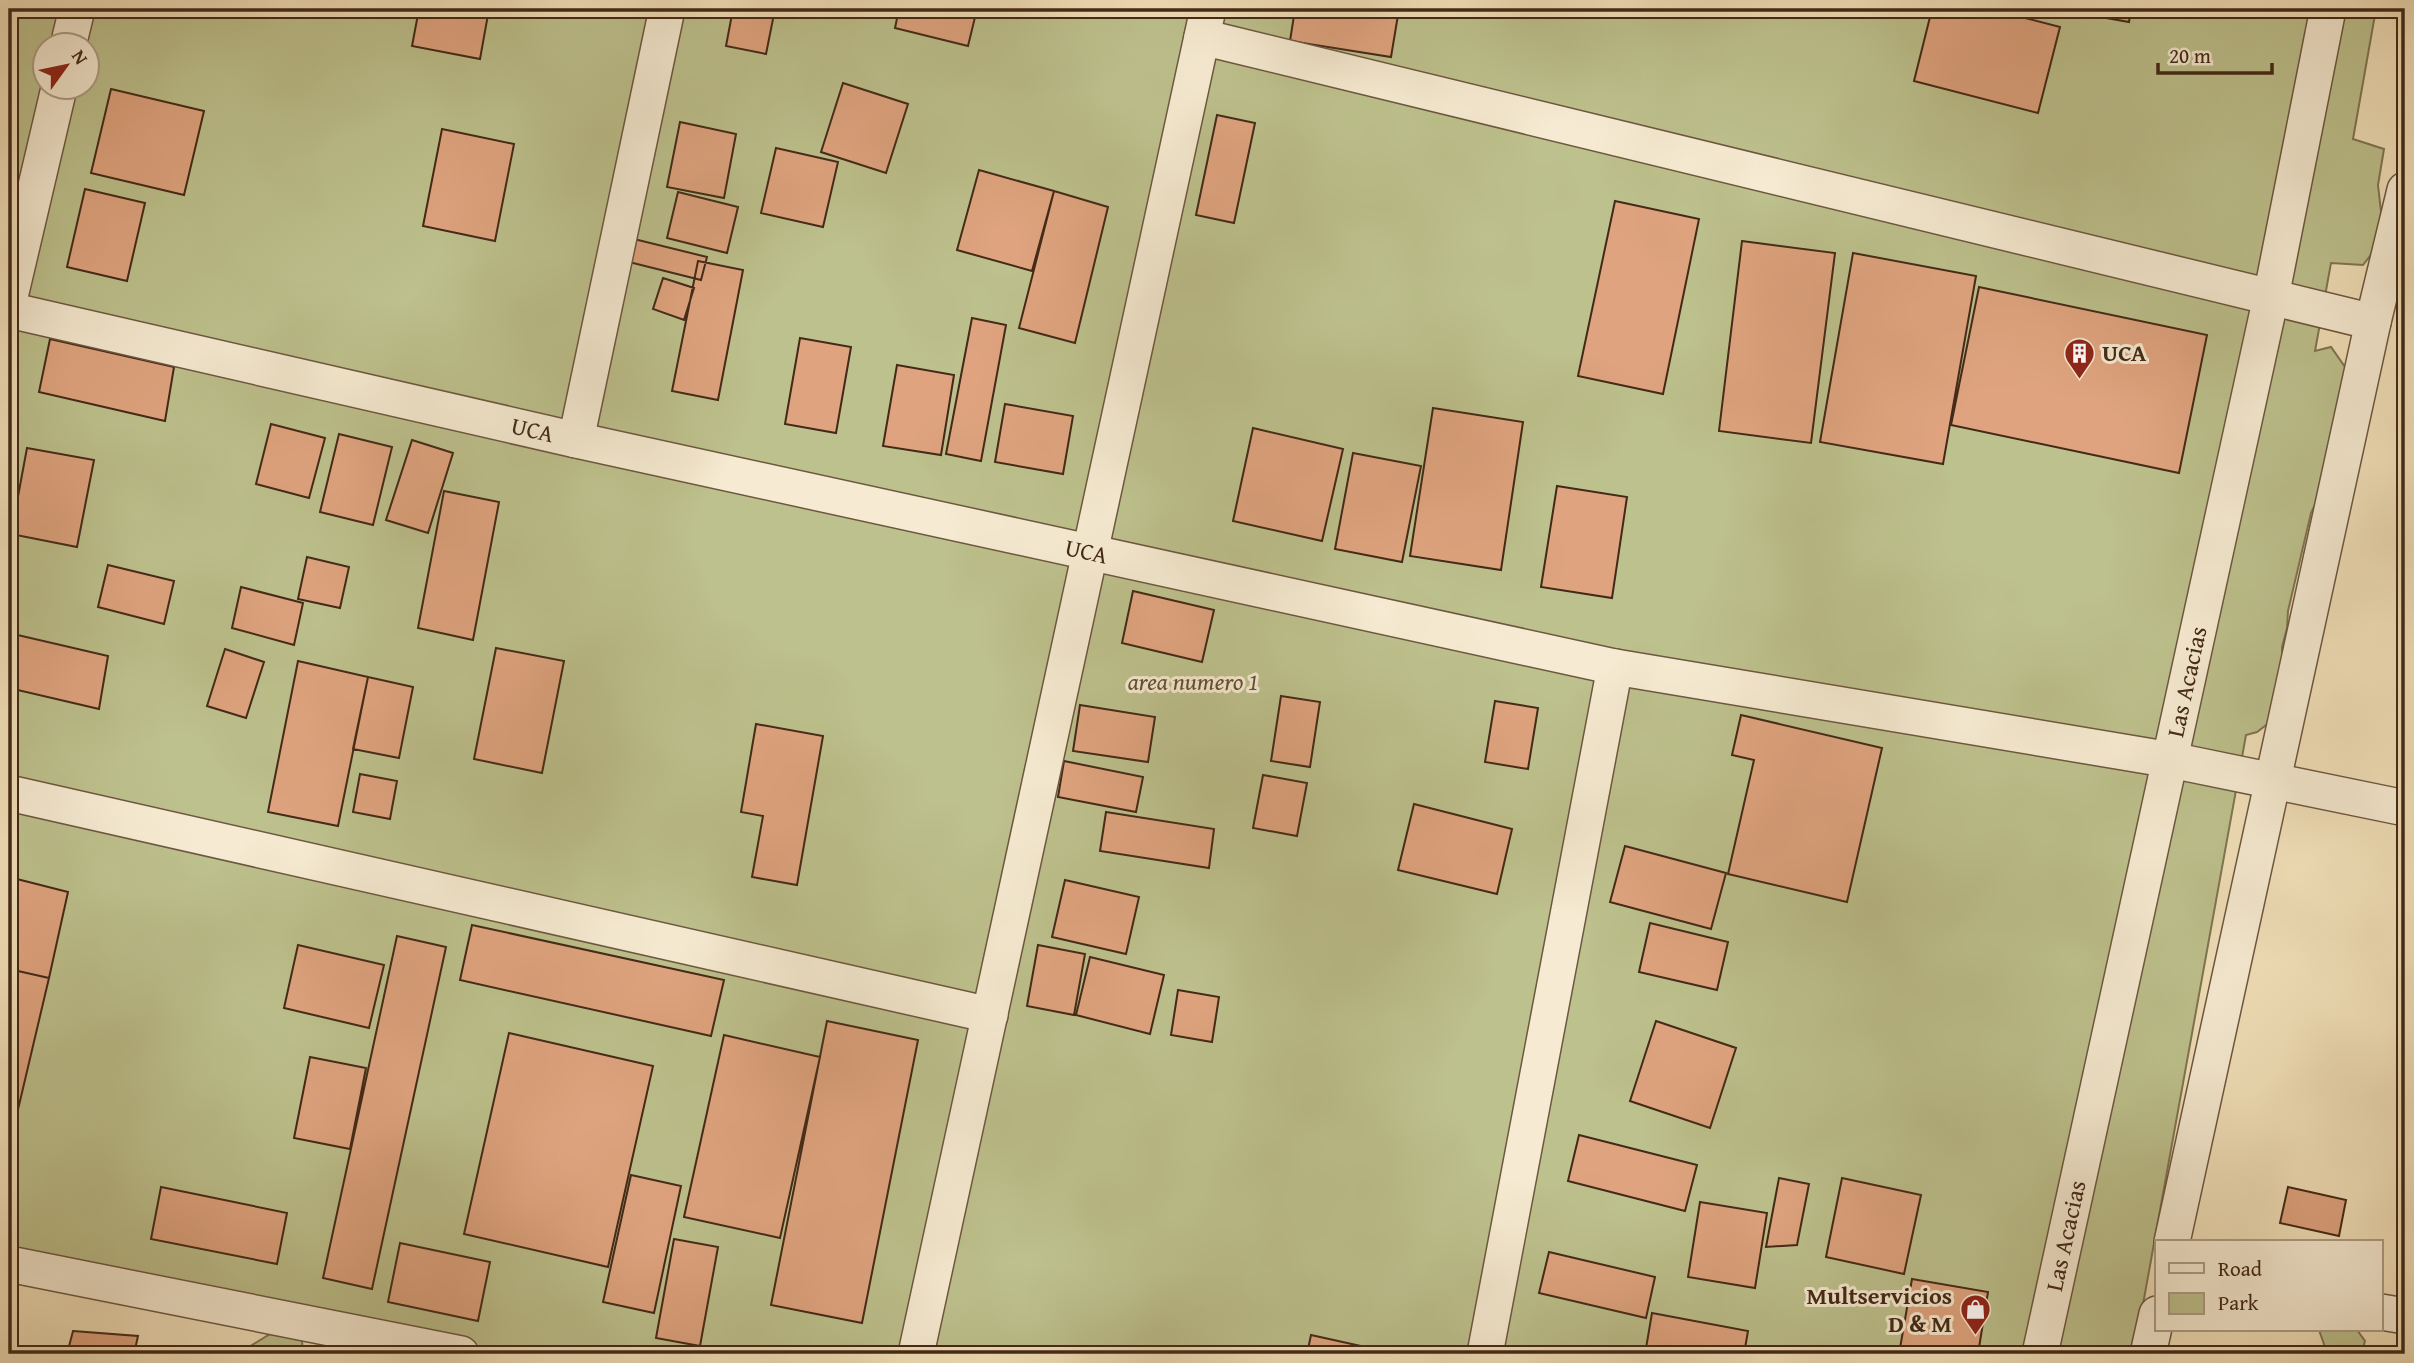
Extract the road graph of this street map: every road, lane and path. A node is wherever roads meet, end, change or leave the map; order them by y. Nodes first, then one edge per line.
1 (77, 9) edge
2 (667, 9) edge
3 (2328, 9) edge
4 (1205, 23) edge
5 (71, 32) edge
6 (56, 102) edge
7 (2405, 190) edge
8 (2271, 297) junction
9 (9, 301) edge
10 (9, 310) edge
11 (2374, 322) junction
12 (576, 440) junction
13 (1090, 553) junction
14 (1615, 667) junction
15 (2171, 760) junction
16 (2273, 781) junction
17 (9, 793) edge
18 (2405, 808) edge
19 (990, 1014) junction
20 (2172, 1240) edge
21 (9, 1264) edge
22 (2382, 1312) edge
23 (2405, 1316) edge
24 (2155, 1323) edge
25 (461, 1354) edge
26 (916, 1354) edge
27 (1485, 1354) edge
28 (2040, 1354) edge
29 (2148, 1354) edge

1 - 5 street
2 - 12 street
3 - 8 street, Las Acacias
4 - 8 street
4 - 13 street
6 - 9 street
7 - 11 street
8 - 11 street
8 - 15 street, Las Acacias
10 - 12 street, UCA
11 - 16 street
12 - 13 street, UCA
13 - 14 street, UCA
13 - 19 street
14 - 15 street, UCA
14 - 27 street
15 - 16 street, UCA
15 - 28 street, Las Acacias
16 - 18 street, UCA
16 - 20 street
17 - 19 street
19 - 26 street
21 - 25 street
22 - 23 street
24 - 29 street

